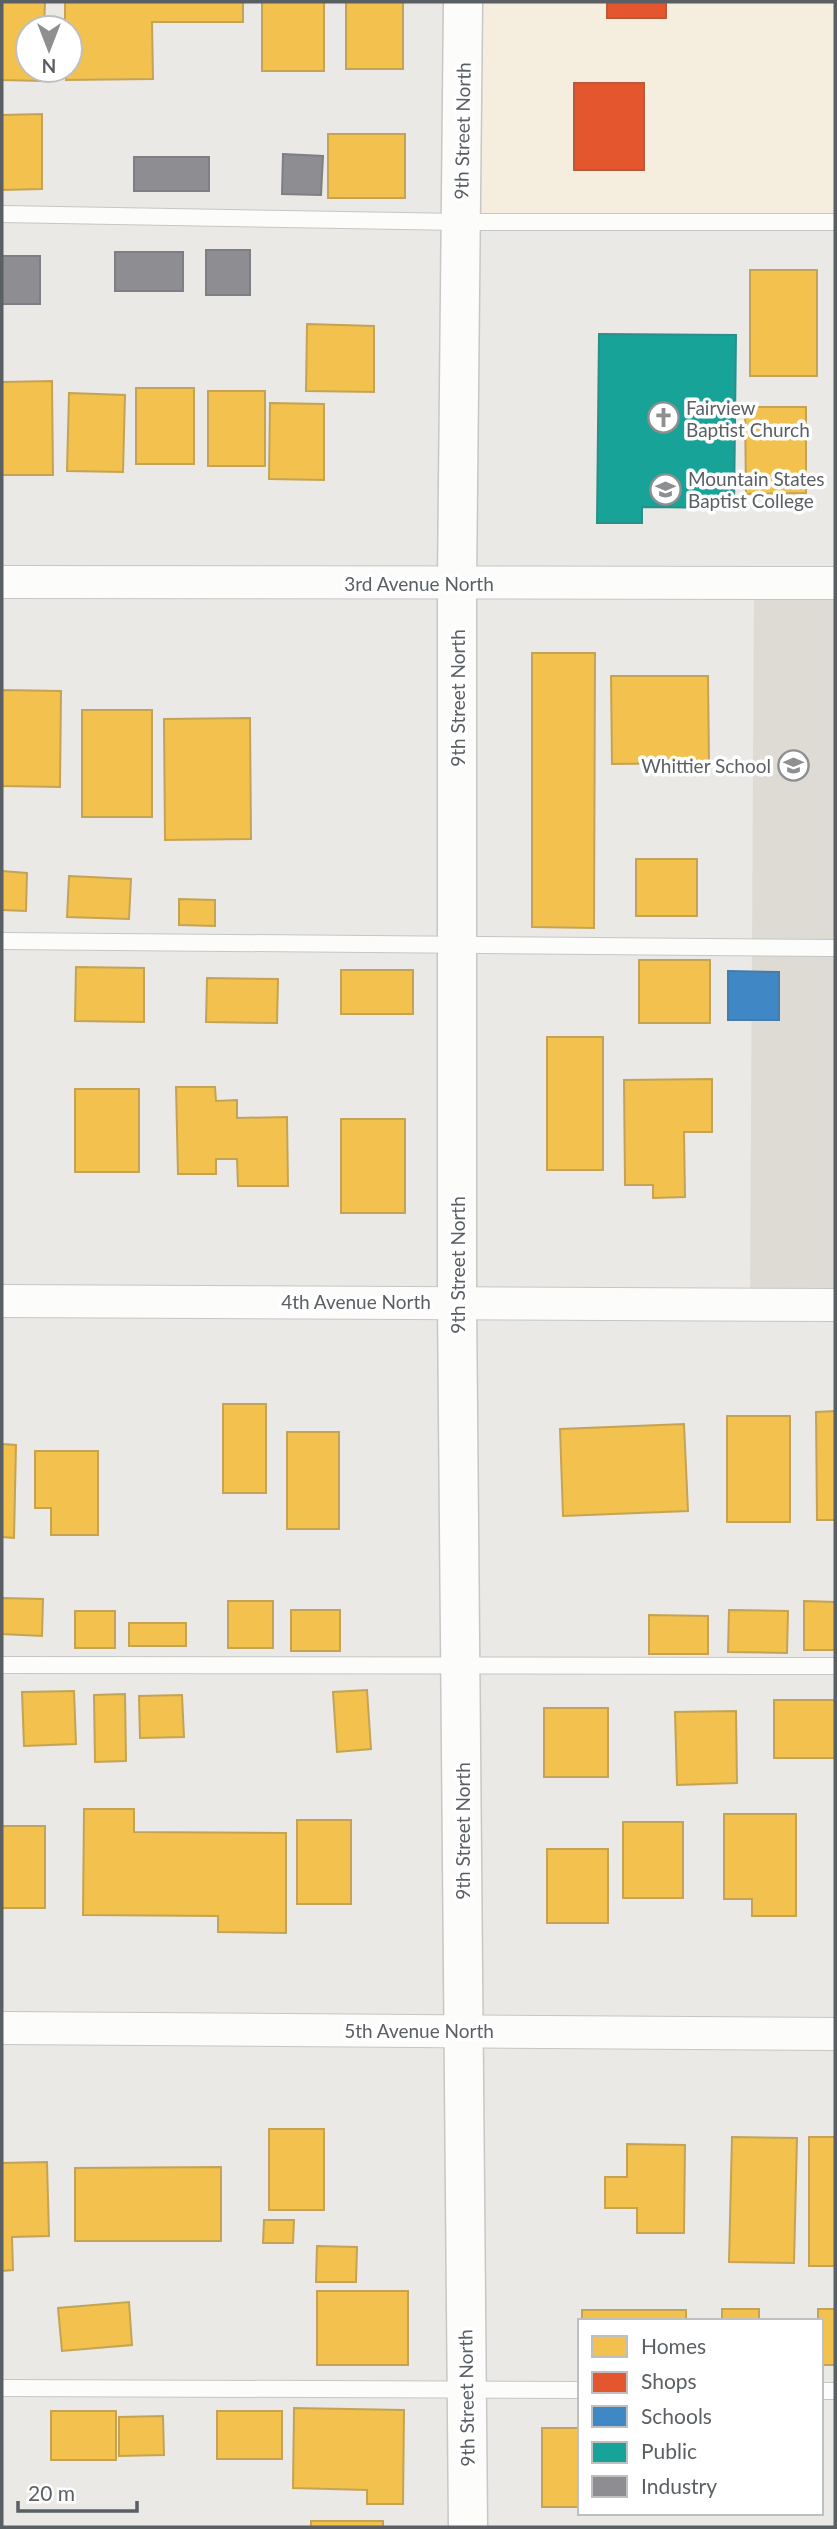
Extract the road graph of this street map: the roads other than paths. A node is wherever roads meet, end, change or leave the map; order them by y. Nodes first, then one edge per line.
1 (463, 2) edge
2 (2, 214) edge
3 (461, 222) junction
4 (835, 222) edge
5 (2, 583) edge
6 (457, 583) junction
7 (835, 583) edge
8 (2, 941) edge
9 (457, 944) junction
10 (835, 948) edge
11 (2, 1301) edge
12 (457, 1302) junction
13 (835, 1305) edge
14 (2, 1665) edge
15 (461, 1666) junction
16 (835, 1666) edge
17 (2, 2028) edge
18 (464, 2031) junction
19 (835, 2034) edge
20 (2, 2388) edge
21 (466, 2389) junction
22 (578, 2390) edge
23 (468, 2527) edge

1 - 3 main road, 9th Street North
2 - 3 lane
3 - 4 lane
3 - 6 main road, 9th Street North
5 - 6 street, 3rd Avenue North
6 - 7 street, 3rd Avenue North
6 - 9 main road, 9th Street North
8 - 9 lane
9 - 10 lane
9 - 12 main road, 9th Street North
11 - 12 street, 4th Avenue North
12 - 13 street, 4th Avenue North
12 - 15 main road, 9th Street North
14 - 15 lane
15 - 16 lane
15 - 18 main road, 9th Street North
17 - 18 street, 5th Avenue North
18 - 19 street, 5th Avenue North
18 - 21 main road, 9th Street North
20 - 21 lane
21 - 22 lane
21 - 23 main road, 9th Street North

